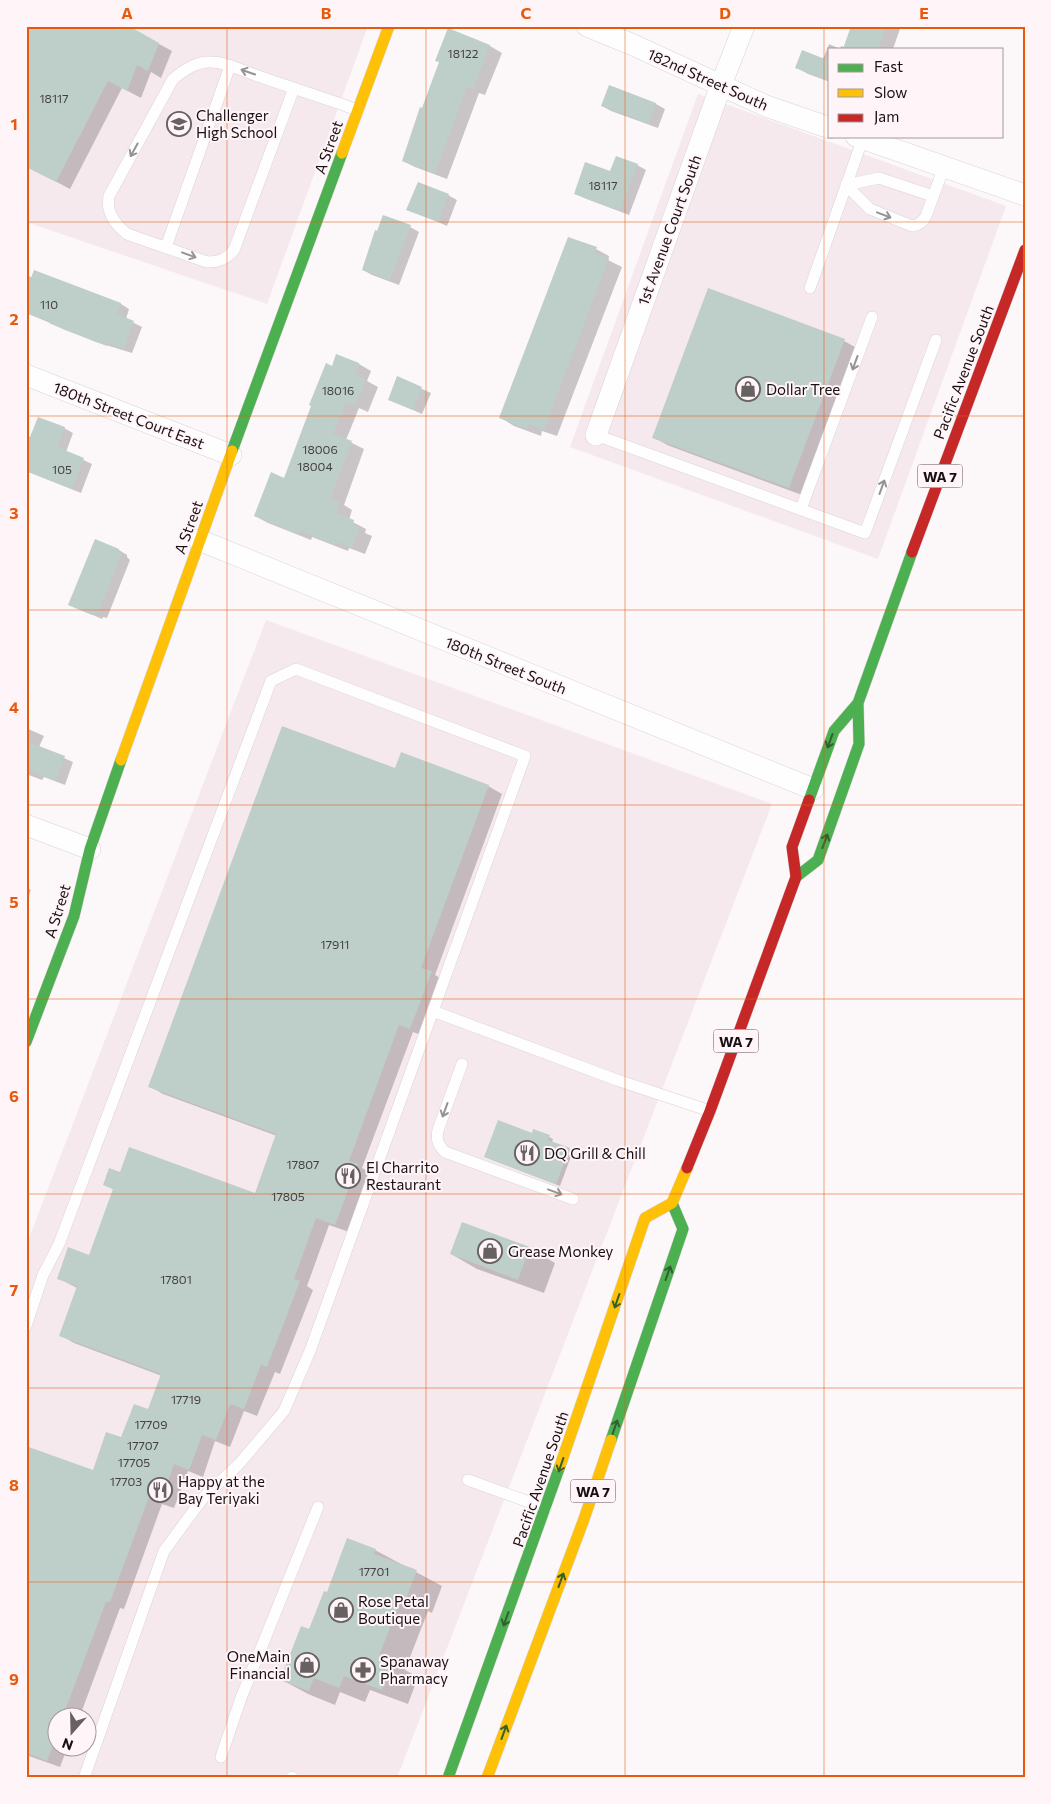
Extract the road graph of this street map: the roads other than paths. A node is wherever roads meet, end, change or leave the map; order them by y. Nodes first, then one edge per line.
1 (389, 26) edge
2 (587, 26) edge
3 (744, 26) edge
4 (230, 66) junction
5 (721, 85) junction
6 (294, 88) junction
7 (358, 110) junction
8 (828, 127) edge
9 (859, 138) edge
10 (862, 138) edge
11 (944, 167) junction
12 (846, 185) junction
13 (1025, 195) edge
14 (933, 196) junction
15 (166, 247) junction
16 (1025, 250) edge
17 (810, 288) dead end
18 (872, 317) dead end
19 (936, 340) dead end
20 (26, 375) edge
21 (596, 435) joint
22 (231, 455) junction
23 (801, 509) junction
24 (199, 540) junction
25 (858, 703) junction
26 (813, 789) junction
27 (26, 825) edge
28 (90, 849) junction
29 (796, 877) junction
30 (433, 1011) junction
31 (26, 1042) edge
32 (462, 1064) dead end
33 (710, 1111) junction
34 (573, 1199) dead end
35 (672, 1203) junction
36 (26, 1326) edge
37 (468, 1480) dead end
38 (318, 1507) dead end
39 (546, 1508) junction
40 (221, 1757) dead end
41 (84, 1778) edge
42 (448, 1778) edge
43 (487, 1778) edge

1 - 7 main road, A Street
2 - 5 street, 182nd Street South
3 - 5 street, 1st Avenue Court South
6 -> 4 lane
4 - 15 lane
4 -> 15 lane
5 - 8 street, 182nd Street South
5 - 21 street, 1st Avenue Court South
6 - 7 lane
15 -> 6 lane
7 - 22 main road, A Street
9 - 12 lane
10 - 11 street
11 - 13 street
11 - 14 lane
12 - 14 lane
12 -> 14 lane
12 - 17 lane
16 - 25 main road, Pacific Avenue South / WA 7
18 -> 23 lane
23 -> 19 lane
20 - 22 street, 180th Street Court East
21 - 23 lane
22 - 24 main road, A Street
24 - 26 street, 180th Street South
24 - 28 main road, A Street
25 -> 26 main road, Pacific Avenue South / WA 7
29 -> 25 main road, Pacific Avenue South / WA 7
26 - 29 main road, Pacific Avenue South / WA 7
27 - 28 street
28 - 31 main road, A Street
29 - 33 main road, Pacific Avenue South / WA 7
30 - 33 lane
30 - 36 lane
30 - 41 lane
32 -> 34 lane
33 - 35 main road, Pacific Avenue South / WA 7
35 -> 39 main road, Pacific Avenue South / WA 7
43 -> 35 main road, WA 7
37 - 39 lane
38 - 40 lane
39 -> 42 main road, Pacific Avenue South / WA 7

